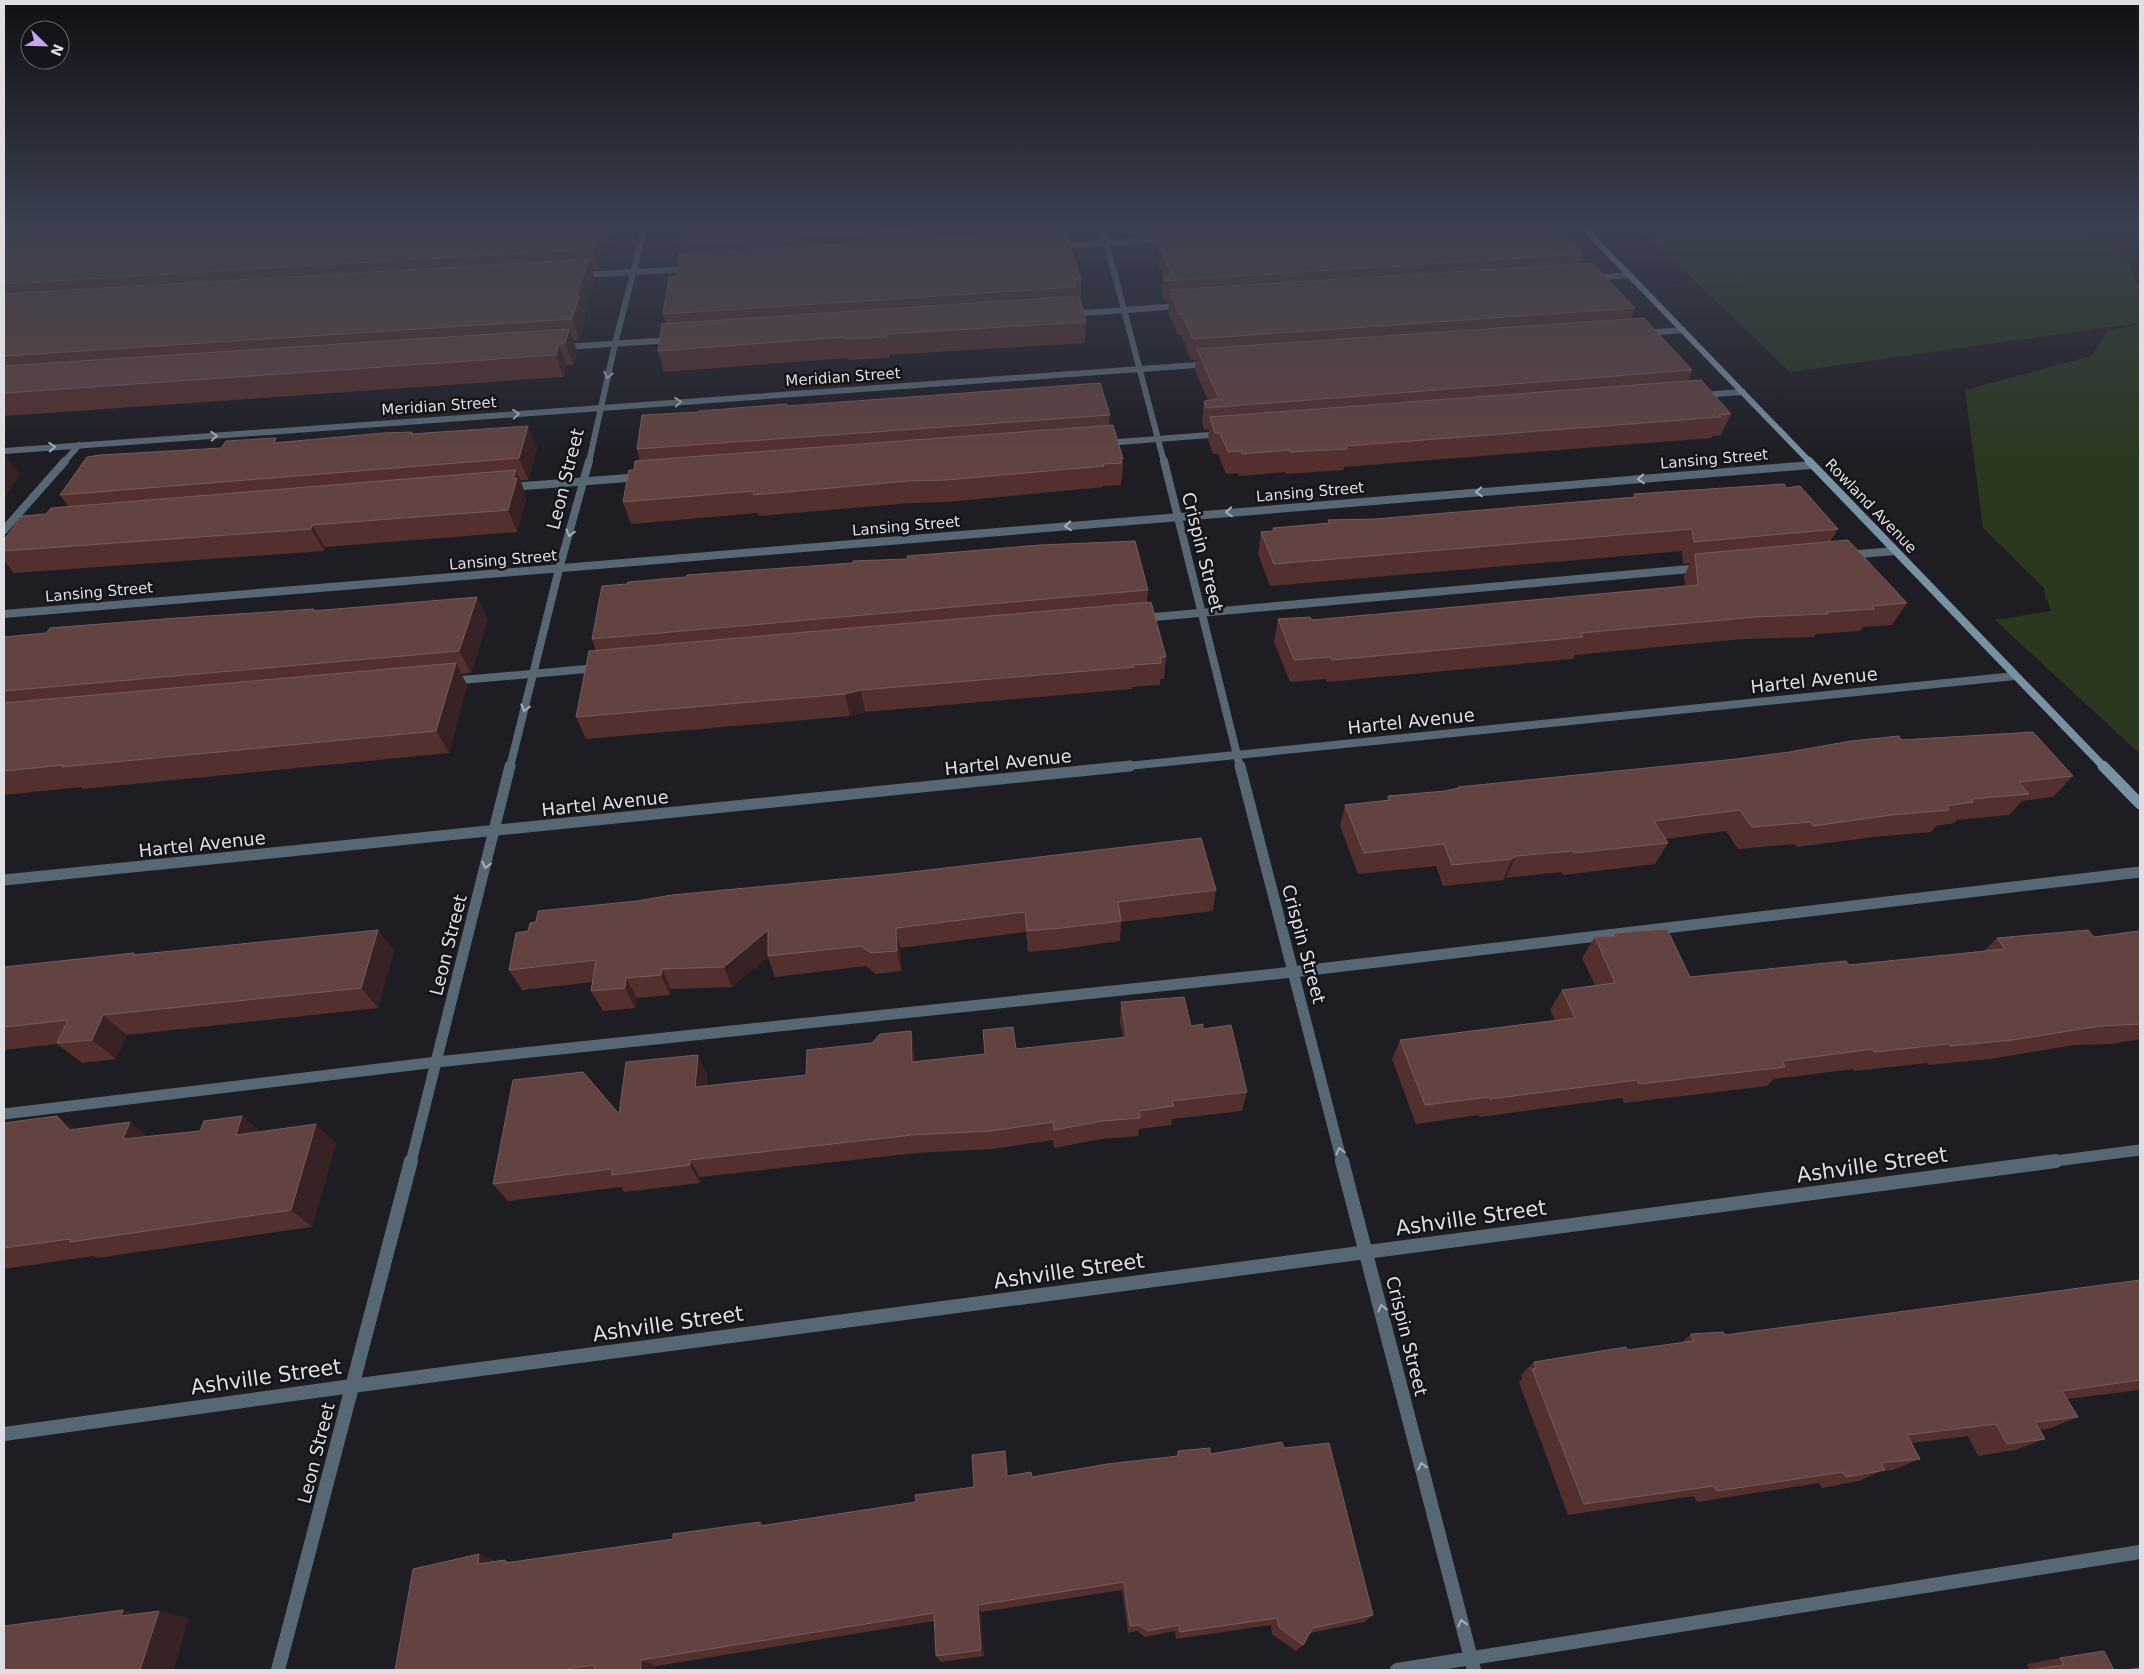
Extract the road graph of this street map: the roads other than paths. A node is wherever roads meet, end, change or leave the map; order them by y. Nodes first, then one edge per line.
1 (625, 304) edge
2 (1122, 304) edge
3 (1658, 304) edge
4 (1183, 306) edge
5 (1123, 310) junction
6 (1063, 314) edge
7 (1683, 330) junction
8 (1634, 334) edge
9 (675, 340) edge
10 (615, 344) junction
11 (556, 347) edge
12 (1220, 364) edge
13 (1141, 369) junction
14 (1744, 392) junction
15 (1694, 396) edge
16 (600, 408) junction
17 (1227, 433) edge
18 (1157, 439) junction
19 (1098, 443) edge
20 (79, 445) junction
21 (4, 451) edge
22 (1811, 465) junction
23 (654, 476) edge
24 (585, 481) junction
25 (506, 487) edge
26 (1176, 516) junction
27 (14, 528) edge
28 (4, 530) edge
29 (1895, 551) junction
30 (1833, 556) edge
31 (1714, 567) edge
32 (559, 569) junction
33 (1201, 613) junction
34 (4, 614) edge
35 (1131, 620) edge
36 (604, 667) edge
37 (534, 673) junction
38 (2015, 676) junction
39 (436, 682) edge
40 (1237, 755) junction
41 (2140, 804) edge
42 (494, 831) junction
43 (2140, 872) edge
44 (4, 880) edge
45 (1293, 972) junction
46 (437, 1062) junction
47 (4, 1114) edge
48 (2140, 1150) edge
49 (1367, 1252) junction
50 (352, 1386) junction
51 (4, 1434) edge
52 (2140, 1552) edge
53 (1472, 1664) edge
54 (278, 1670) edge
55 (1397, 1670) edge

1 - 10 street, Leon Street
2 - 5 street, Crispin Street
3 - 7 street, Rowland Avenue
4 - 5 street
5 - 6 street
5 - 13 street, Crispin Street
7 - 8 street
7 - 14 street, Rowland Avenue
9 - 10 street
10 - 11 street
10 -> 16 street, Leon Street
12 - 13 street, Meridian Street
16 -> 13 street, Meridian Street
13 - 18 street, Crispin Street
14 - 15 street
14 - 22 street, Rowland Avenue
20 -> 16 street, Meridian Street
16 - 24 street, Leon Street
17 - 18 street
18 - 19 street
18 - 26 street, Crispin Street
21 -> 20 street, Meridian Street
20 - 28 street
22 -> 26 street, Lansing Street
22 - 29 street, Rowland Avenue
23 - 24 street
24 - 25 street
24 -> 32 street, Leon Street
26 -> 32 street, Lansing Street
26 - 33 street, Crispin Street
27 - 28 street
29 - 30 street
29 - 38 street, Rowland Avenue
31 - 33 street
32 - 34 street, Lansing Street
32 - 37 street, Leon Street
33 - 35 street
33 - 40 street, Crispin Street
36 - 37 street
37 - 39 street
37 -> 42 street, Leon Street
38 - 40 street, Hartel Avenue
38 - 41 street, Rowland Avenue
40 - 42 street, Hartel Avenue
40 - 45 street, Crispin Street
42 - 44 street, Hartel Avenue
42 -> 46 street, Leon Street
43 - 45 street
45 - 46 street
49 -> 45 street, Crispin Street
46 - 47 street
46 - 50 street, Leon Street
48 - 49 street, Ashville Street
49 - 50 street, Ashville Street
53 -> 49 street, Crispin Street
50 - 51 street, Ashville Street
50 - 54 street, Leon Street
52 - 53 street
53 - 55 street

